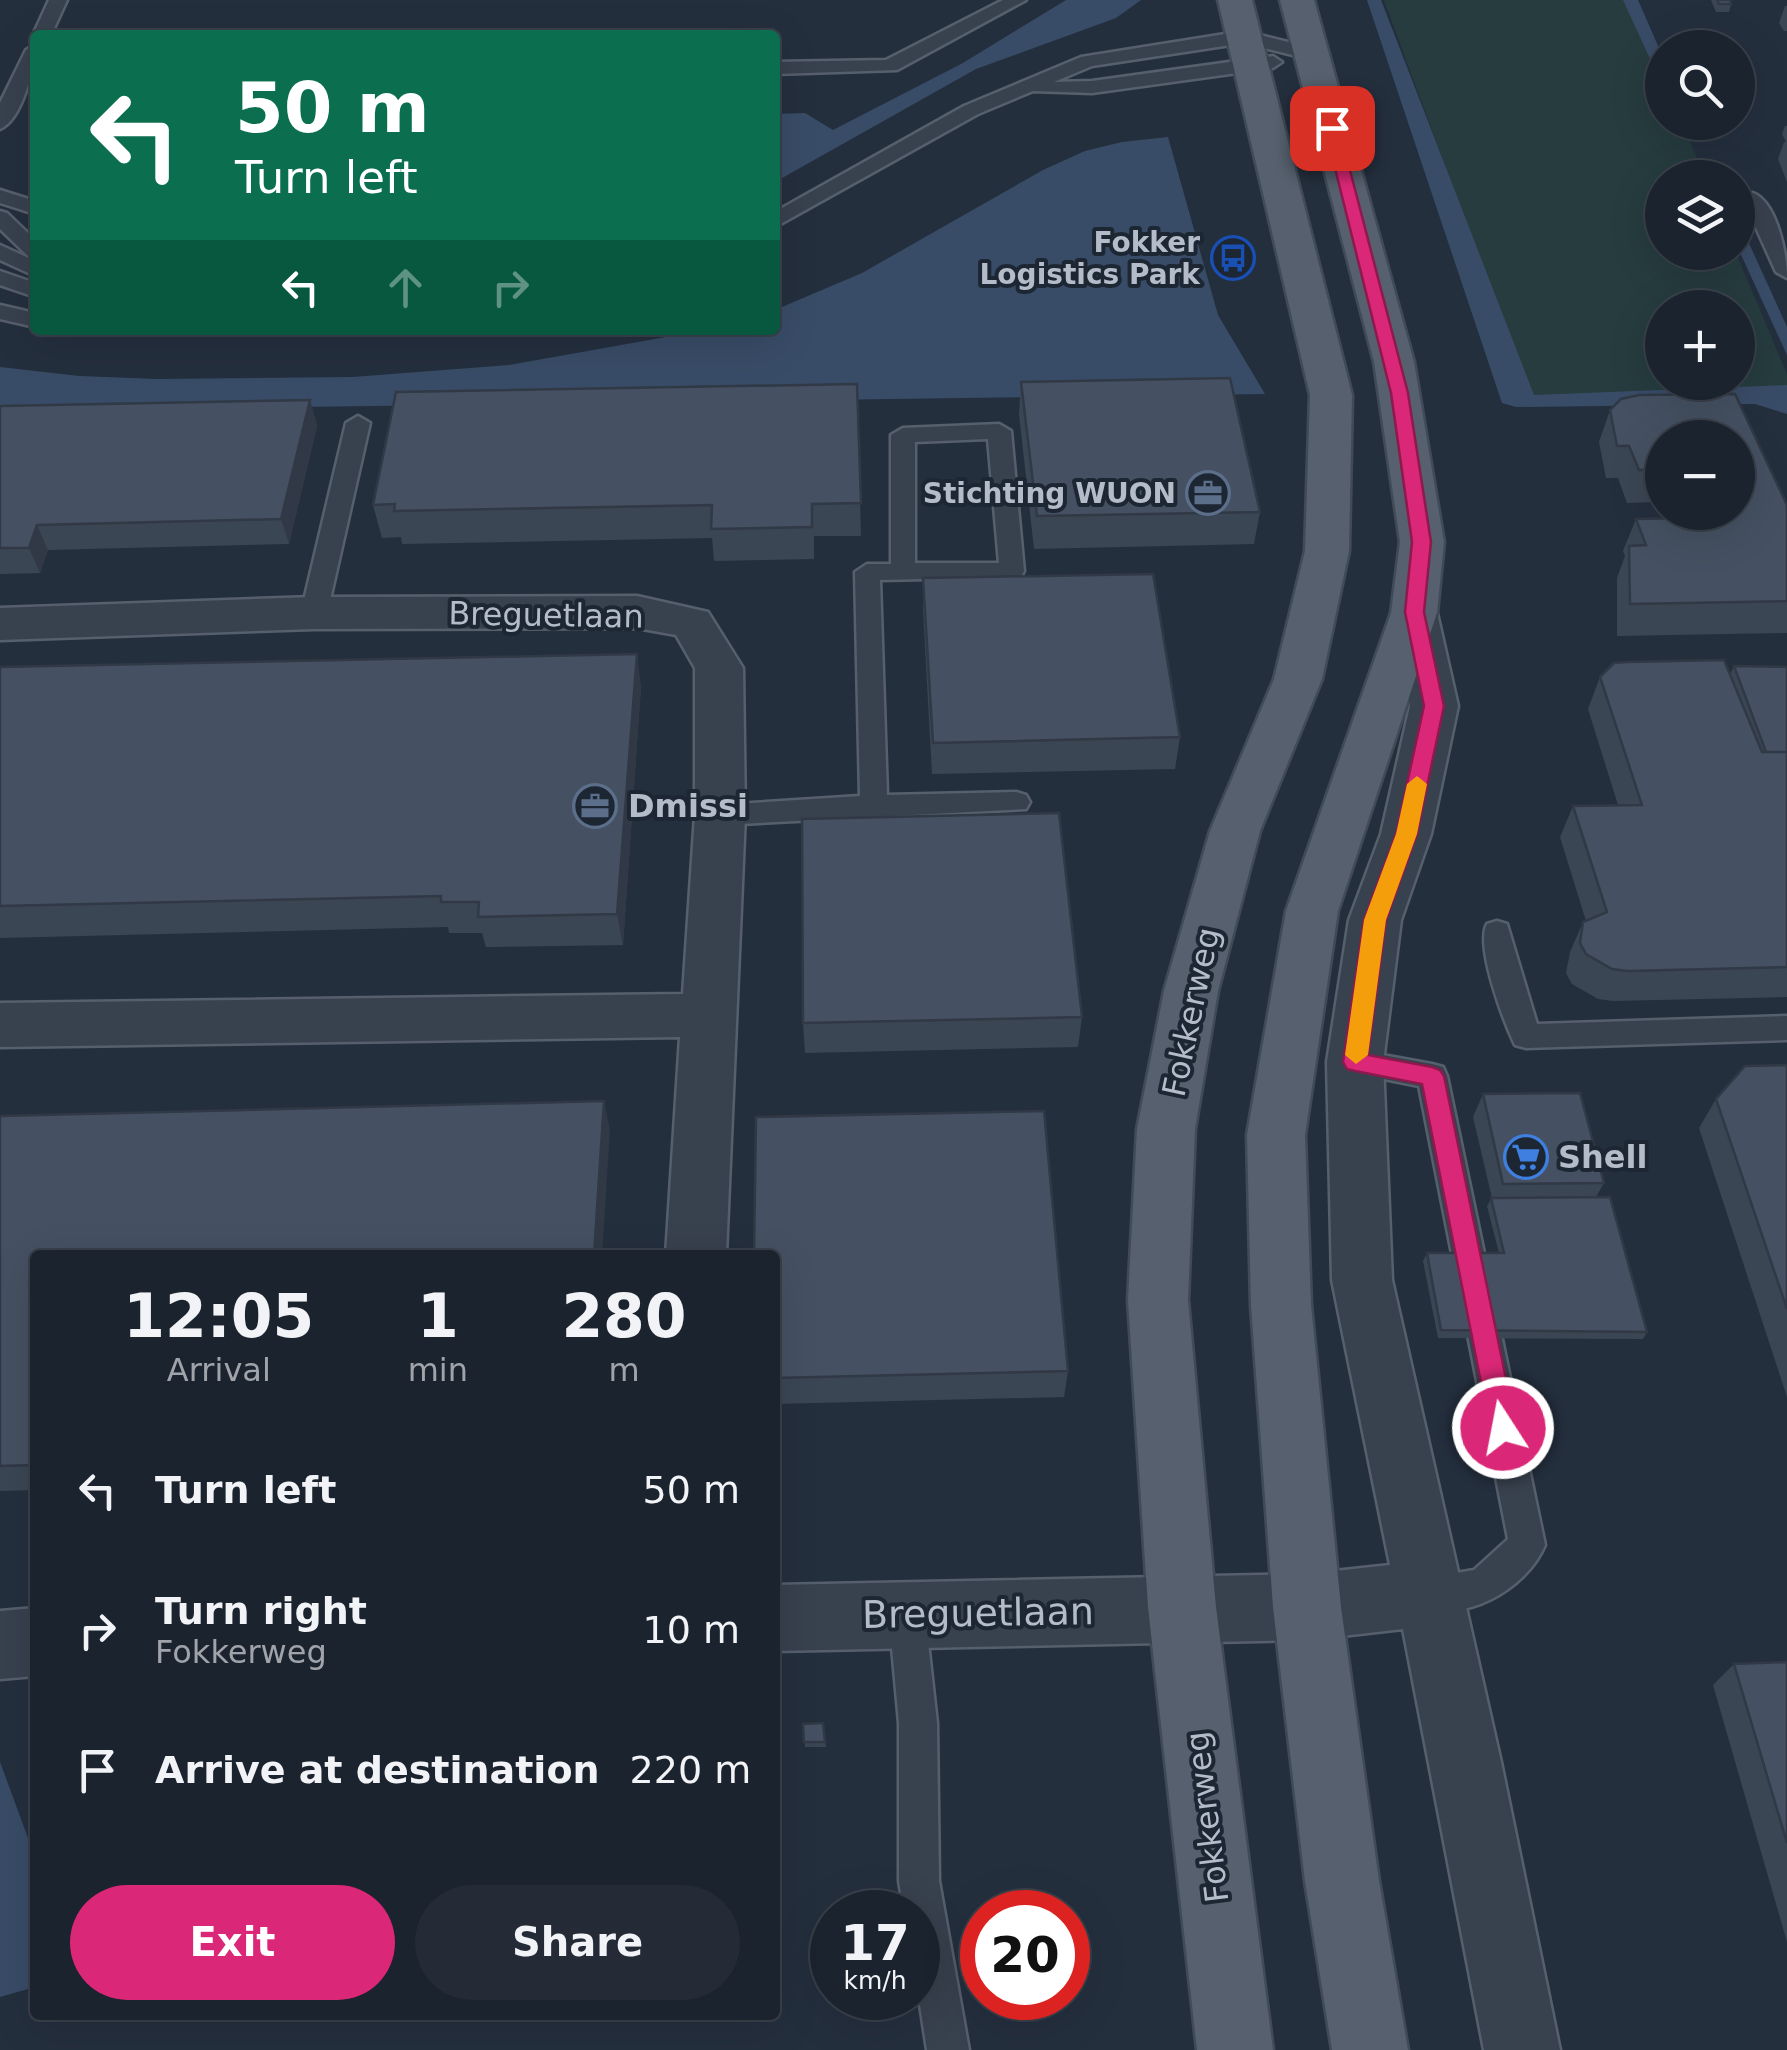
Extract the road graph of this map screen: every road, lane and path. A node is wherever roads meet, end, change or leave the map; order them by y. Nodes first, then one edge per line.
1 (58, 0) edge
2 (1018, 0) edge
3 (1297, 0) edge
4 (44, 30) edge
5 (1244, 34) edge
6 (1313, 54) junction
7 (780, 68) edge
8 (28, 81) edge
9 (1028, 88) junction
10 (0, 124) edge
11 (30, 195) edge
12 (0, 201) edge
13 (1755, 206) edge
14 (30, 207) edge
15 (30, 217) edge
16 (780, 219) edge
17 (30, 231) edge
18 (30, 245) edge
19 (0, 252) edge
20 (30, 267) edge
21 (1787, 272) edge
22 (0, 277) edge
23 (30, 290) edge
24 (0, 312) edge
25 (30, 319) edge
26 (358, 423) dead end
27 (903, 572) junction
28 (1414, 612) junction
29 (314, 613) junction
30 (0, 624) edge
31 (1016, 802) dead end
32 (874, 805) junction
33 (720, 815) junction
34 (1496, 932) dead end
35 (707, 1014) junction
36 (0, 1025) edge
37 (1787, 1028) edge
38 (1355, 1062) junction
39 (696, 1250) edge
40 (1428, 1593) junction
41 (1182, 1607) junction
42 (1307, 1607) junction
43 (907, 1614) junction
44 (780, 1618) edge
45 (30, 1642) edge
46 (0, 1644) edge
47 (948, 2050) edge
48 (1235, 2050) edge
49 (1370, 2050) edge
50 (1522, 2050) edge

1 - 4 lane
2 - 7 lane
3 - 6 main road
5 - 6 lane
5 - 6 lane
5 - 9 lane
5 - 9 lane
5 - 41 main road, Fokkerweg
6 - 28 main road
8 - 10 lane
9 - 16 lane
11 - 12 lane
12 - 14 lane
12 - 15 lane
12 - 17 lane
12 - 18 lane
13 - 21 lane
19 - 20 lane
22 - 23 lane
24 - 25 lane
26 - 29 lane
27 - 27 lane
27 - 32 lane
28 - 38 street
28 - 42 main road
29 - 30 street, Breguetlaan
29 - 33 street, Breguetlaan
31 - 32 lane
32 - 33 lane
33 - 35 street, Breguetlaan
34 - 37 lane
35 - 36 street
35 - 39 street, Breguetlaan
38 - 40 street
38 - 40 lane
40 - 42 street
40 - 50 street
41 - 42 street, Breguetlaan
41 - 43 street, Breguetlaan
41 - 48 main road, Fokkerweg
42 - 49 main road
43 - 44 street, Breguetlaan
43 - 47 lane
45 - 46 street

